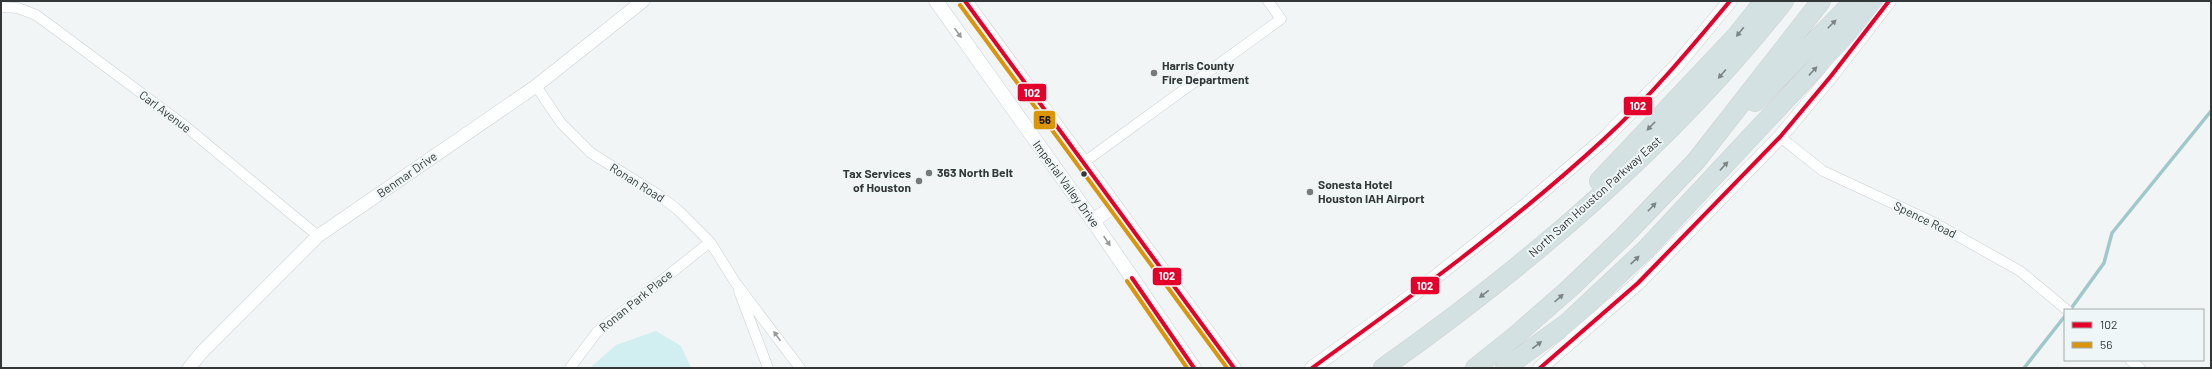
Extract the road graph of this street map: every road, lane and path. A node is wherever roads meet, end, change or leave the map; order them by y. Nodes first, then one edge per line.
1 (643, 1) edge
2 (936, 1) edge
3 (965, 1) edge
4 (1268, 1) edge
5 (1730, 1) edge
6 (1764, 1) edge
7 (1784, 1) edge
8 (1821, 1) edge
9 (1854, 1) edge
10 (1878, 1) edge
11 (1889, 1) edge
12 (1, 6) edge
13 (536, 86) junction
14 (1780, 137) junction
15 (1696, 161) junction
16 (1083, 163) junction
17 (1115, 205) junction
18 (1093, 221) junction
19 (318, 236) junction
20 (710, 242) junction
21 (1514, 270) junction
22 (735, 282) junction
23 (2065, 309) edge
24 (1344, 345) junction
25 (2131, 361) edge
26 (189, 368) edge
27 (570, 368) edge
28 (768, 368) edge
29 (800, 368) edge
30 (1194, 368) edge
31 (1234, 368) edge
32 (1312, 368) edge
33 (1322, 368) edge
34 (1383, 368) edge
35 (1475, 368) edge
36 (1505, 368) edge
37 (1540, 368) edge
38 (2140, 368) edge

1 - 13 street, Benmar Drive
2 -> 18 main road, Imperial Valley Drive
3 - 16 main road
4 - 16 street
5 - 24 main road
6 -> 21 highway
7 -> 21 highway, North Sam Houston Parkway East
8 - 15 highway
15 -> 9 highway
36 -> 10 highway
11 - 14 main road
12 - 19 street, Carl Avenue
13 - 19 street, Benmar Drive
13 - 20 street, Ronan Road
14 - 23 street, Spence Road
14 - 37 main road
35 -> 15 highway
16 - 17 main road
17 - 18 main road
17 - 31 main road
18 -> 30 main road, Imperial Valley Drive
19 - 26 street, Benmar Drive
20 - 22 street, Ronan Road
20 - 27 street, Ronan Park Place
21 -> 34 highway, North Sam Houston Parkway East
22 - 28 street, Ronan Road
29 -> 22 street, Ronan Road
24 - 32 main road
24 - 33 main road
25 - 38 street

